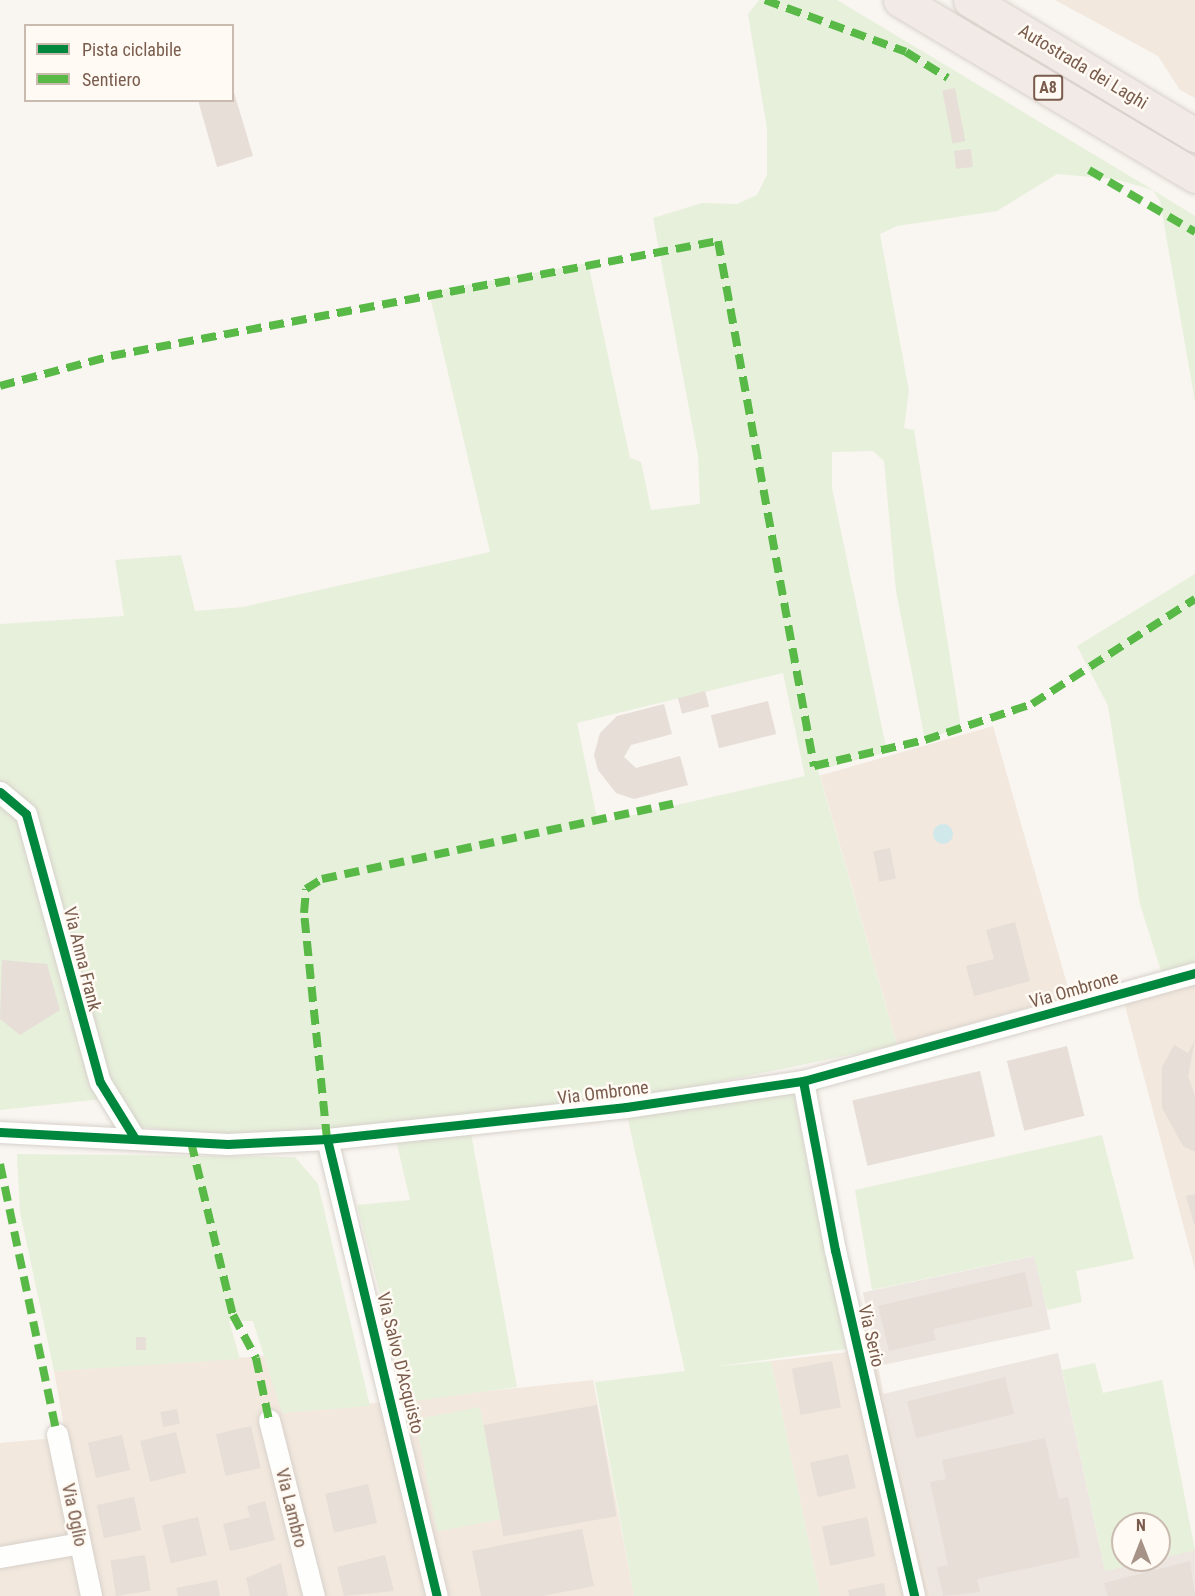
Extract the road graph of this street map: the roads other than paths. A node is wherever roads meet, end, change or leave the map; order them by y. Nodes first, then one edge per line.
1 (900, 0) edge
2 (970, 0) edge
3 (1195, 135) edge
4 (1195, 176) edge
5 (0, 792) edge
6 (1195, 973) edge
7 (803, 1082) junction
8 (0, 1131) edge
9 (134, 1137) junction
10 (327, 1139) junction
11 (269, 1420) dead end
12 (57, 1434) dead end
13 (80, 1543) junction
14 (0, 1557) edge
15 (91, 1596) edge
16 (314, 1596) edge
17 (437, 1596) edge
18 (914, 1596) edge

1 - 4 highway, Autostrada dei Laghi / A8
2 - 3 highway, Autostrada dei Laghi / A8
5 - 9 street, Via Anna Frank
6 - 7 street, Via Ombrone
7 - 10 street, Via Ombrone
7 - 18 street, Via Serio
8 - 9 street, Via Ombrone
9 - 10 street, Via Ombrone
10 - 17 street, Via Salvo D'Acquisto
11 - 16 street, Via Lambro
12 - 13 street, Via Oglio
13 - 14 street
13 - 15 street, Via Oglio

